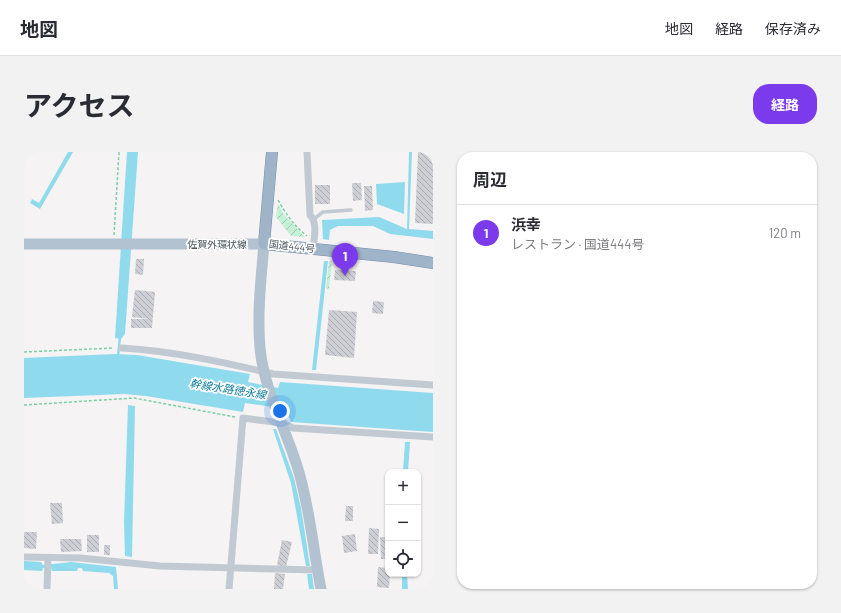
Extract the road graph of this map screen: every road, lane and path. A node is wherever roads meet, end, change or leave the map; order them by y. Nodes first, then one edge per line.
1 (119, 152) edge
2 (272, 152) edge
3 (307, 152) edge
4 (276, 196) dead end
5 (351, 210) dead end
6 (314, 219) junction
7 (113, 243) junction
8 (24, 244) edge
9 (264, 244) junction
10 (313, 244) junction
11 (433, 263) edge
12 (119, 348) joint
13 (24, 352) edge
14 (264, 372) junction
15 (433, 385) edge
16 (24, 405) edge
17 (243, 418) junction
18 (282, 423) junction
19 (433, 437) edge
20 (24, 557) edge
21 (48, 564) junction
22 (231, 568) junction
23 (317, 570) junction
24 (47, 589) edge
25 (229, 589) edge
26 (321, 589) edge

1 - 7 path
2 - 9 highway, 国道444号
3 - 6 street
4 - 10 path
5 - 6 lane
6 - 10 street
7 - 8 main road, 佐賀外環状線
7 - 9 main road, 佐賀外環状線
9 - 10 highway, 国道444号
9 - 14 main road
10 - 11 highway, 国道444号
12 - 13 path
12 - 14 street
14 - 15 street
14 - 18 main road
16 - 17 path
17 - 18 street
17 - 22 street
18 - 19 street
18 - 23 main road
20 - 21 street
21 - 22 street
21 - 24 street
22 - 23 street
22 - 25 street
23 - 26 main road

